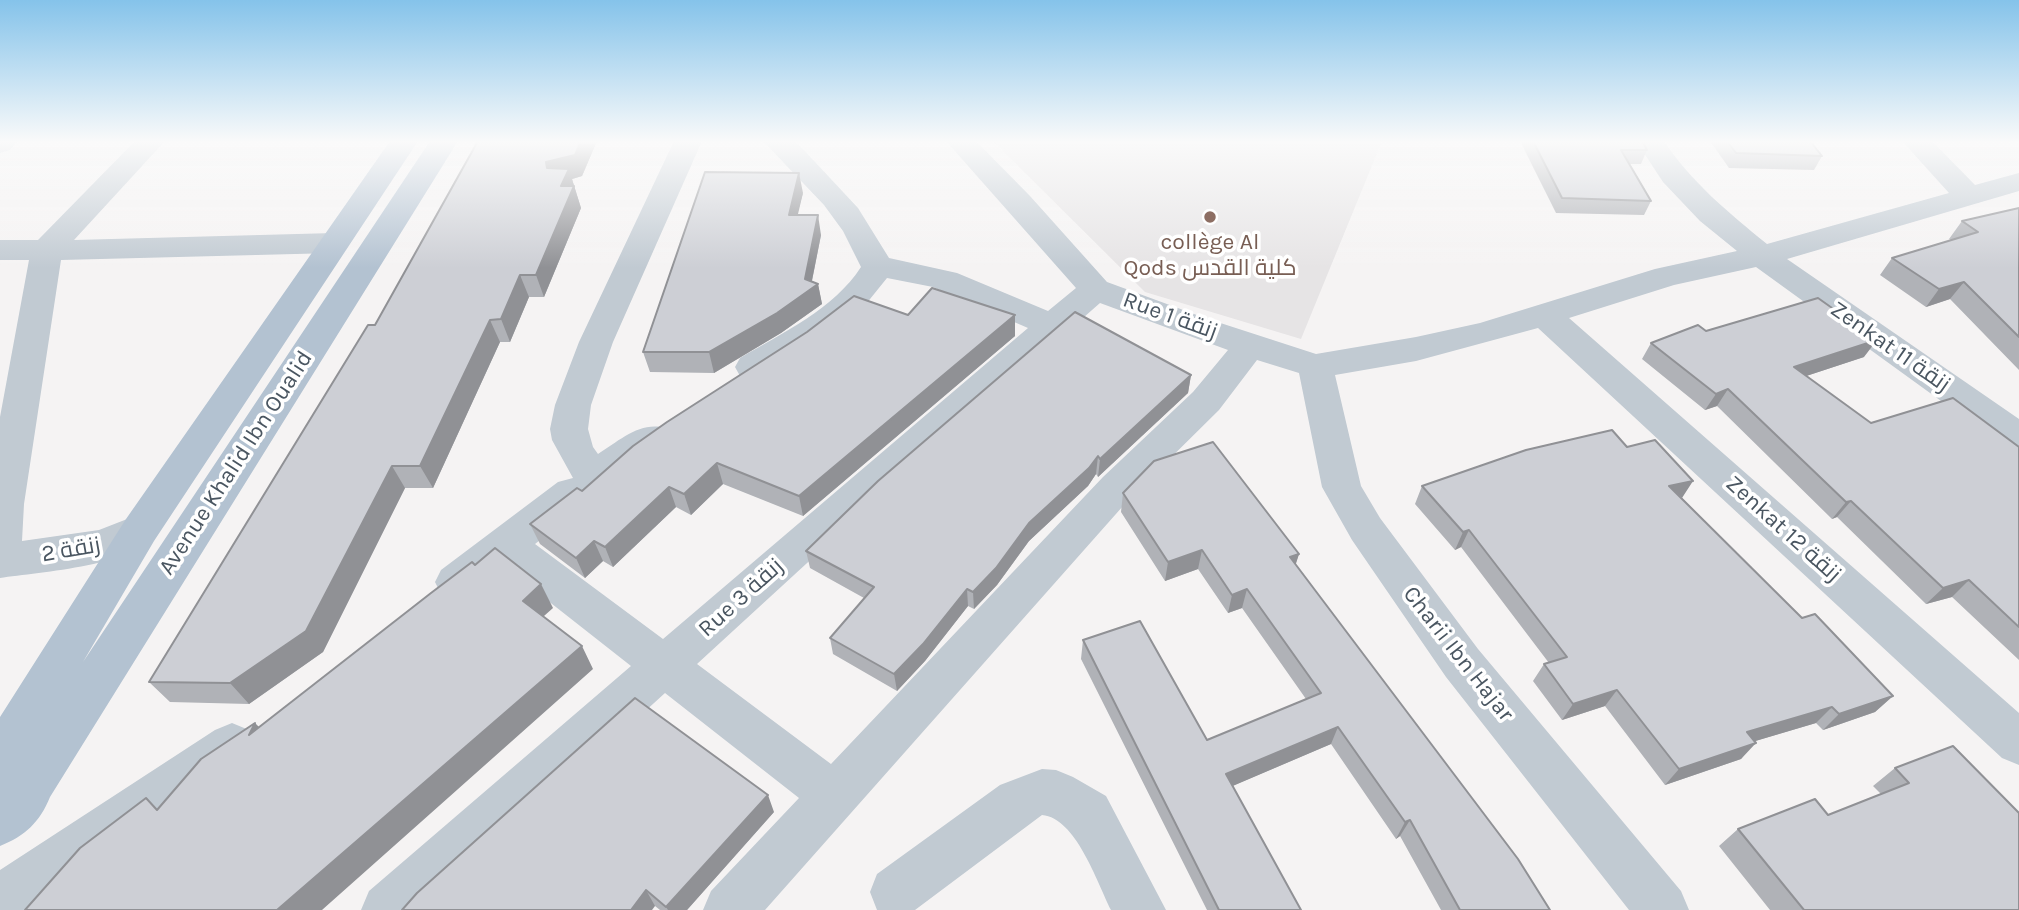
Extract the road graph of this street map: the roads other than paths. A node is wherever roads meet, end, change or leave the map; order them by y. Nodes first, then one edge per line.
1 (110, 183) edge
2 (375, 183) edge
3 (416, 183) edge
4 (669, 183) edge
5 (821, 183) edge
6 (1002, 183) edge
7 (1680, 183) edge
8 (1956, 183) edge
9 (2014, 183) edge
10 (1969, 197) junction
11 (334, 243) junction
12 (0, 250) edge
13 (47, 250) junction
14 (1762, 256) junction
15 (877, 267) junction
16 (1096, 289) junction
17 (1546, 316) junction
18 (1053, 326) junction
19 (1250, 344) junction
20 (1315, 366) junction
21 (723, 387) edge
22 (682, 416) edge
23 (2019, 438) edge
24 (593, 477) junction
25 (2, 505) edge
26 (140, 530) junction
27 (506, 545) junction
28 (0, 559) edge
29 (429, 603) edge
30 (663, 667) junction
31 (265, 723) edge
32 (2019, 743) edge
33 (835, 796) junction
34 (6, 798) edge
35 (896, 892) dead end
36 (0, 901) edge
37 (388, 910) edge
38 (730, 910) edge
39 (1139, 910) edge
40 (1662, 910) edge

1 - 13 street
2 - 11 main road, Avenue Khalid Ibn Oualid
3 - 34 main road, Avenue Khalid Ibn Oualid
4 - 24 street
5 - 15 street
6 - 16 street, Rue 1 زنقة
7 - 14 street, Zenkat 11 زنقة
8 - 10 street
9 - 10 street
10 - 14 street
11 - 13 street
11 - 26 main road, Avenue Khalid Ibn Oualid
12 - 13 street
13 - 25 street
14 - 17 street
14 - 23 street, Zenkat 11 زنقة
15 - 18 street
15 - 21 street
16 - 18 street, Rue 3 زنقة
16 - 19 street, Rue 1 زنقة
17 - 20 street
17 - 32 street, Zenkat 12 زنقة
18 - 30 street, Rue 3 زنقة
19 - 20 street, Rue 1 زنقة
19 - 33 street
20 - 40 street, Charii Ibn Hajar
22 - 24 street
24 - 27 street
25 - 28 street
26 - 28 street, زنقة 2
26 - 34 main road, Avenue Khalid Ibn Oualid
27 - 29 street
27 - 30 street
30 - 33 street
30 - 37 street, Rue 3 زنقة
31 - 36 street
33 - 38 street
35 - 39 street

